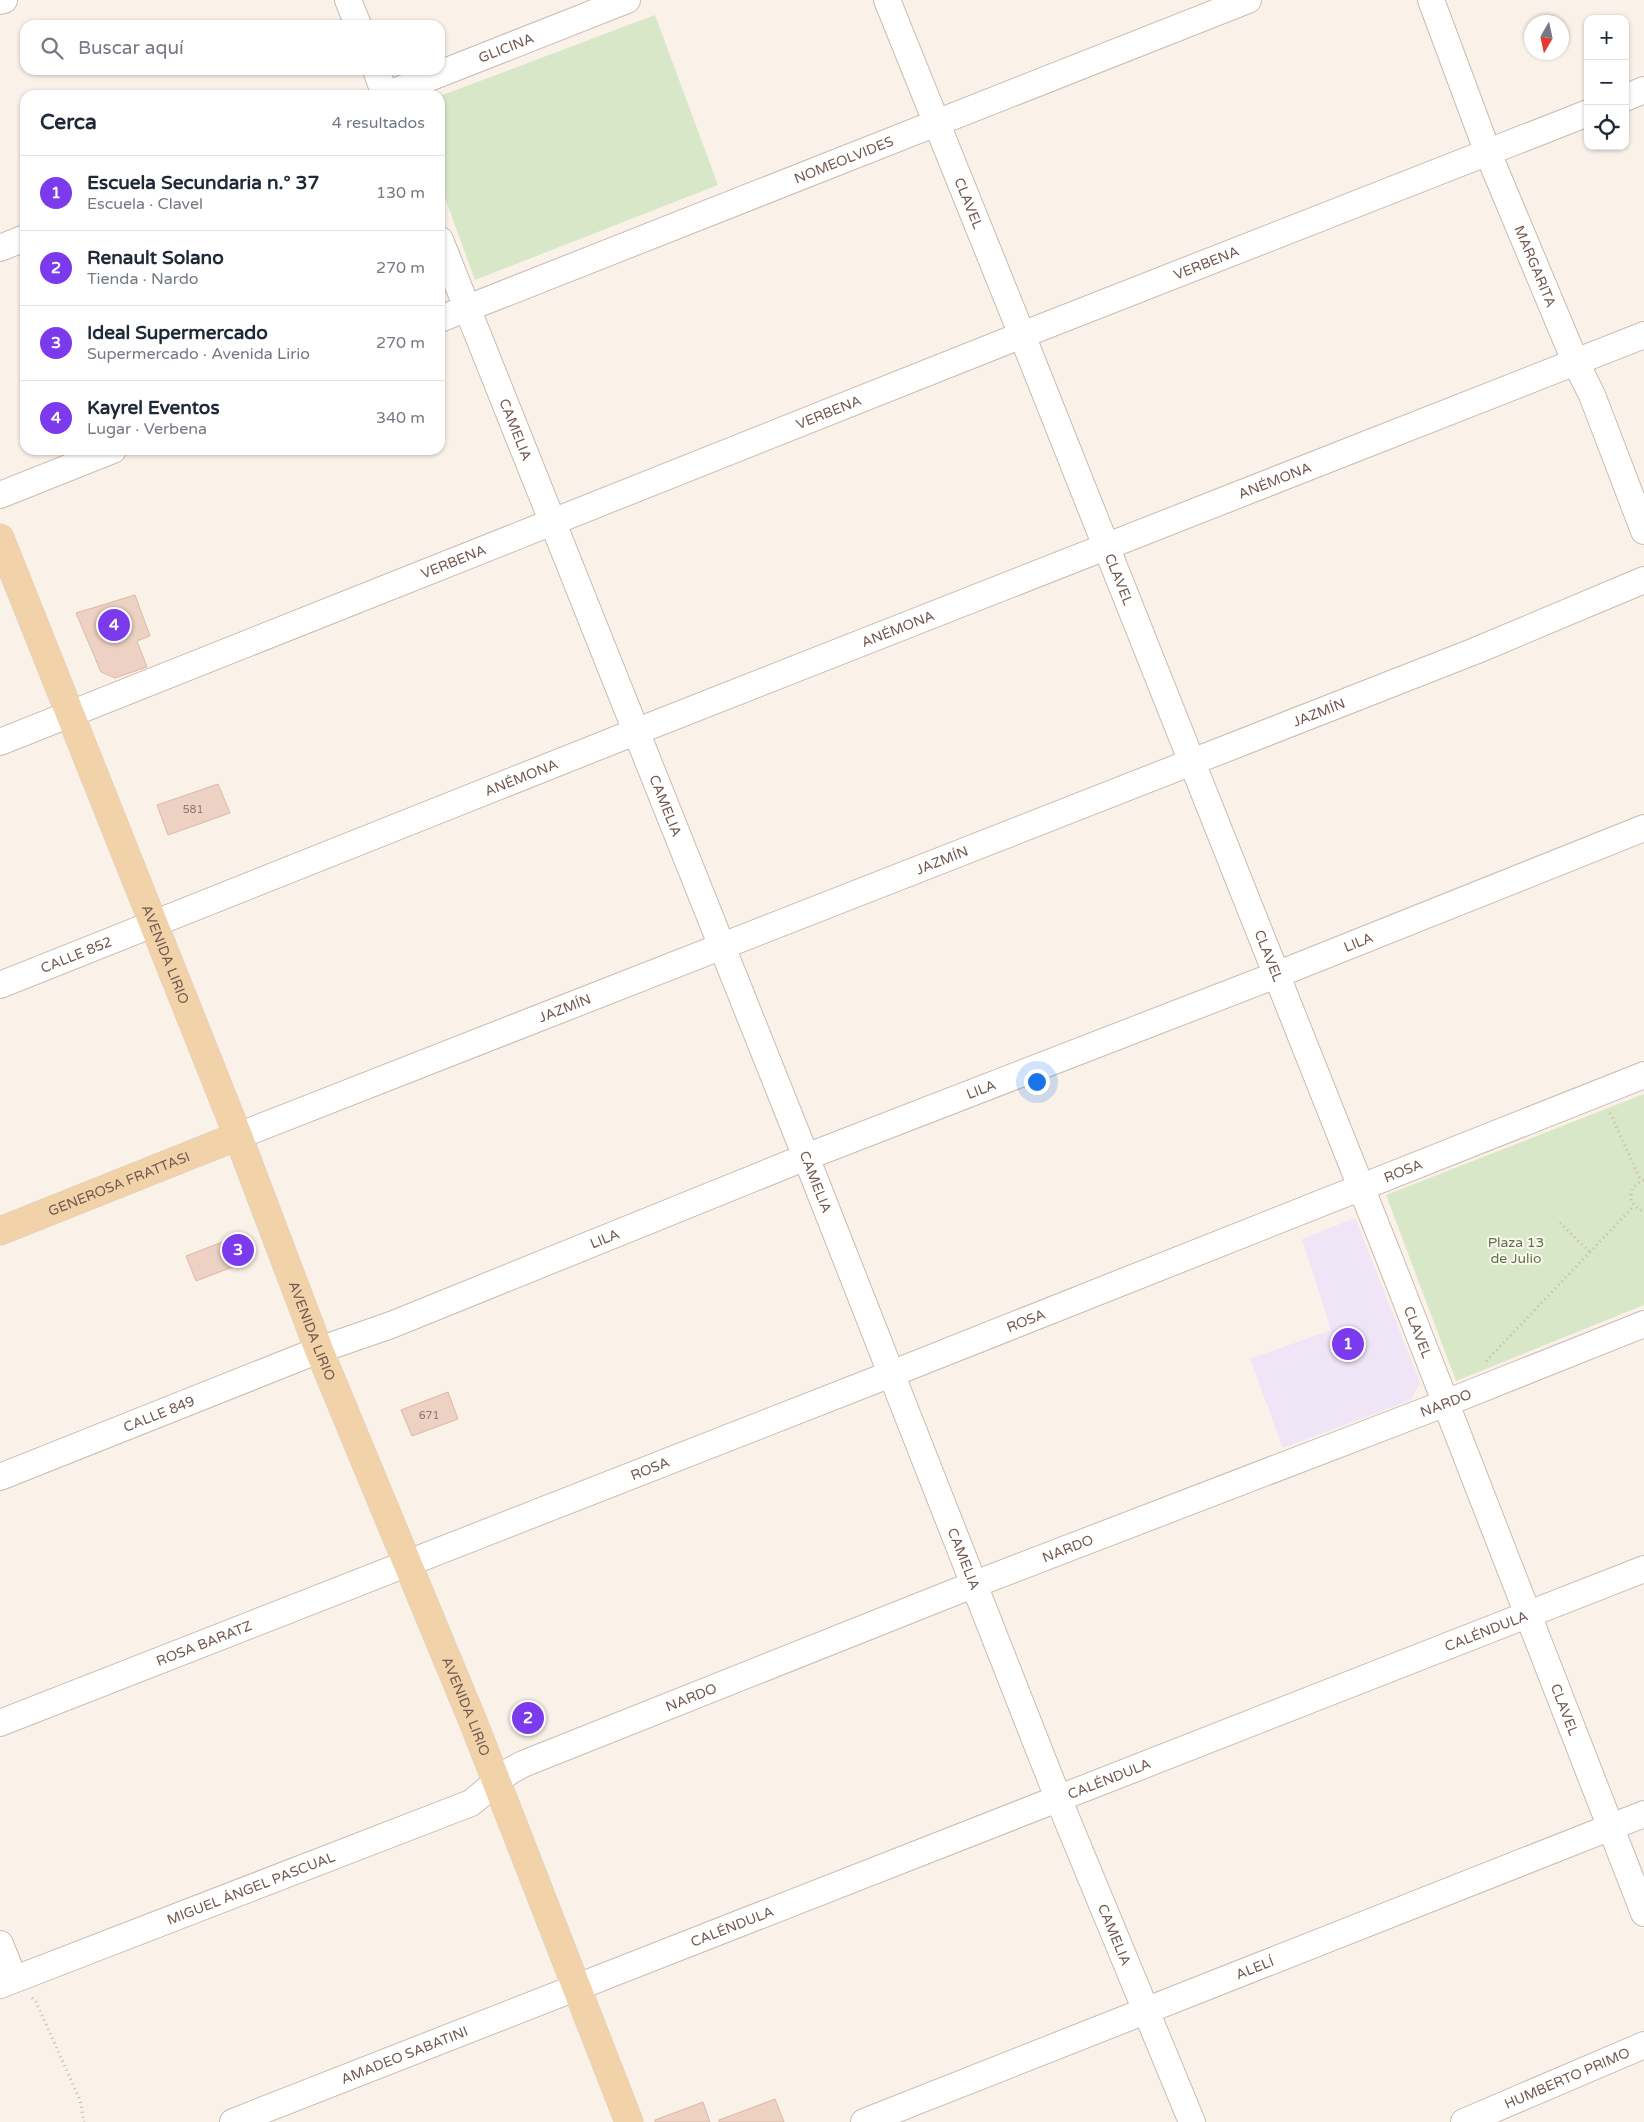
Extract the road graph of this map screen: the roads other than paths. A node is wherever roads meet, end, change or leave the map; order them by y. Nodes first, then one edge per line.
1 (4, 0) edge
2 (348, 0) edge
3 (626, 0) edge
4 (887, 0) edge
5 (1248, 0) edge
6 (1431, 0) edge
7 (0, 2) edge
8 (356, 20) edge
9 (445, 72) edge
10 (378, 75) edge
11 (437, 75) edge
12 (384, 90) edge
13 (399, 90) edge
14 (1644, 90) edge
15 (1629, 96) edge
16 (1584, 115) edge
17 (936, 123) junction
18 (1488, 153) junction
19 (20, 240) edge
20 (0, 248) edge
21 (445, 253) edge
22 (466, 309) junction
23 (445, 317) edge
24 (1644, 334) edge
25 (1022, 335) junction
26 (1575, 361) junction
27 (100, 455) edge
28 (0, 495) edge
29 (553, 521) junction
30 (1644, 531) edge
31 (0, 538) edge
32 (1107, 547) junction
33 (1644, 580) edge
34 (71, 714) junction
35 (635, 732) junction
36 (0, 742) edge
37 (1192, 761) junction
38 (1644, 828) edge
39 (153, 924) junction
40 (722, 946) junction
41 (1276, 975) junction
42 (0, 985) edge
43 (1644, 1075) edge
44 (238, 1136) junction
45 (806, 1157) junction
46 (1360, 1187) junction
47 (0, 1231) edge
48 (1644, 1324) edge
49 (319, 1350) junction
50 (891, 1374) junction
51 (1446, 1403) junction
52 (0, 1477) edge
53 (408, 1562) junction
54 (1644, 1569) edge
55 (975, 1584) junction
56 (1528, 1615) junction
57 (0, 1723) edge
58 (496, 1783) junction
59 (1058, 1798) junction
60 (1644, 1814) edge
61 (1610, 1827) junction
62 (1644, 1913) edge
63 (0, 1944) edge
64 (7, 1982) edge
65 (576, 1988) junction
66 (1146, 2010) junction
67 (1644, 2045) edge
68 (233, 2122) edge
69 (629, 2122) edge
70 (864, 2122) edge
71 (1192, 2122) edge
72 (1464, 2122) edge

1 - 7 street
2 - 8 street
3 - 9 street, GLICINA
4 - 17 street, CLAVEL
5 - 17 street, NOMEOLVIDES
6 - 18 street, MARGARITA
10 - 12 street
11 - 13 street, GLICINA
14 - 15 street
16 - 18 street, VERBENA
17 - 22 street, NOMEOLVIDES
17 - 25 street, CLAVEL
18 - 25 street, VERBENA
18 - 26 street, MARGARITA
19 - 20 street
21 - 22 street, CAMELIA
22 - 23 street, NOMEOLVIDES
22 - 29 street, CAMELIA
24 - 26 street, ANÉMONA
25 - 29 street, VERBENA
25 - 32 street, CLAVEL
26 - 30 street, MARGARITA
26 - 32 street, ANÉMONA
27 - 28 street
29 - 34 street, VERBENA
29 - 35 street, CAMELIA
31 - 34 main road, AVENIDA LIRIO
32 - 35 street, ANÉMONA
32 - 37 street, CLAVEL
33 - 37 street, JAZMÍN
34 - 36 street, VERBENA
34 - 39 main road, AVENIDA LIRIO
35 - 39 street, ANÉMONA
35 - 40 street, CAMELIA
37 - 40 street, JAZMÍN
37 - 41 street, CLAVEL
38 - 41 street, LILA
39 - 42 street, CALLE 852
39 - 44 main road, AVENIDA LIRIO
40 - 44 street, JAZMÍN
40 - 45 street, CAMELIA
41 - 45 street, LILA
41 - 46 street, CLAVEL
43 - 46 street, ROSA
44 - 47 main road, GENEROSA FRATTASI
44 - 49 main road, AVENIDA LIRIO
45 - 49 street, LILA
45 - 50 street, CAMELIA
46 - 50 street, ROSA
46 - 51 street, CLAVEL
48 - 51 street, NARDO
49 - 52 street, CALLE 849
49 - 53 main road, AVENIDA LIRIO
50 - 53 street, ROSA
50 - 55 street, CAMELIA
51 - 55 street, NARDO
51 - 56 street, CLAVEL
53 - 57 street, ROSA BARATZ
53 - 58 main road, AVENIDA LIRIO
54 - 56 street, CALÉNDULA
55 - 58 street, NARDO
55 - 59 street, CAMELIA
56 - 59 street, CALÉNDULA
56 - 61 street, CLAVEL
58 - 64 street, MIGUEL ÁNGEL PASCUAL
58 - 65 main road, AVENIDA LIRIO
59 - 65 street, CALÉNDULA
59 - 66 street, CAMELIA
60 - 61 street, ALELÍ
61 - 62 street, CLAVEL
61 - 66 street, ALELÍ
63 - 64 street
65 - 68 street, AMADEO SABATINI
65 - 69 main road, AVENIDA LIRIO
66 - 70 street, ALELÍ
66 - 71 street, CAMELIA
67 - 72 street, HUMBERTO PRIMO

